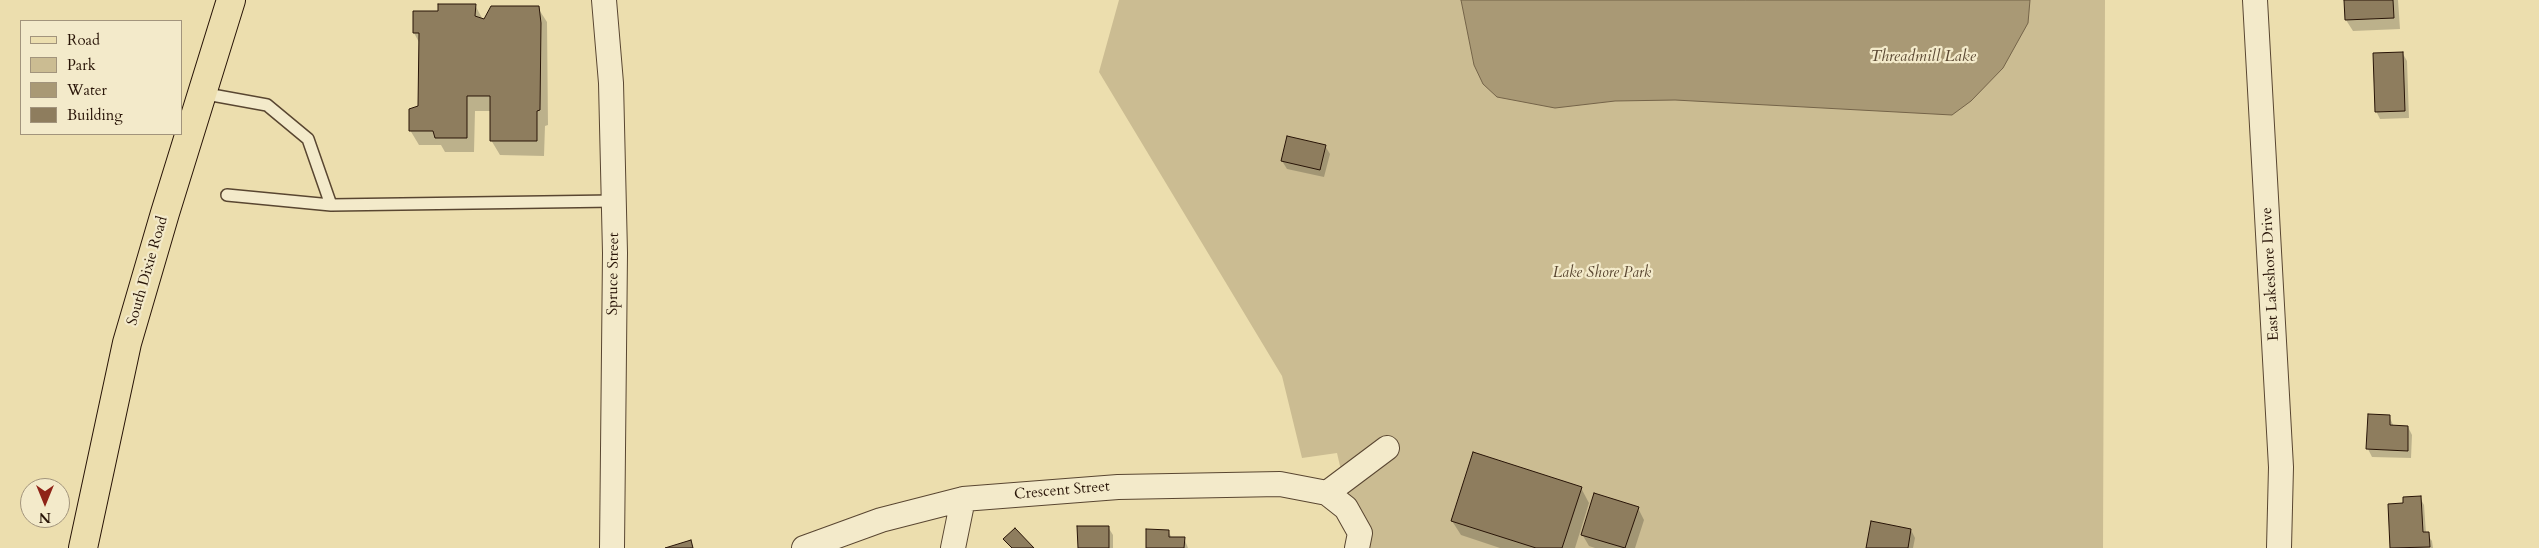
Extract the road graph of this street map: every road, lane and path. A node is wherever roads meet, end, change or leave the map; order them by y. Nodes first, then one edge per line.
1 (231, 0) edge
2 (604, 0) edge
3 (2255, 0) edge
4 (201, 93) junction
5 (227, 195) dead end
6 (614, 201) junction
7 (331, 205) junction
8 (1387, 448) dead end
9 (1327, 493) junction
10 (962, 499) junction
11 (84, 548) edge
12 (612, 548) edge
13 (804, 548) edge
14 (953, 548) edge
15 (1357, 548) edge
16 (2279, 548) edge

1 - 4 main road, South Dixie Road
2 - 6 street, Spruce Street
3 - 16 street, East Lakeshore Drive
4 - 7 lane
4 - 11 main road, South Dixie Road
5 - 7 lane
6 - 7 lane
6 - 12 street, Spruce Street
8 - 9 street
9 - 10 street, Crescent Street
9 - 15 street
10 - 13 street, Crescent Street
10 - 14 street

